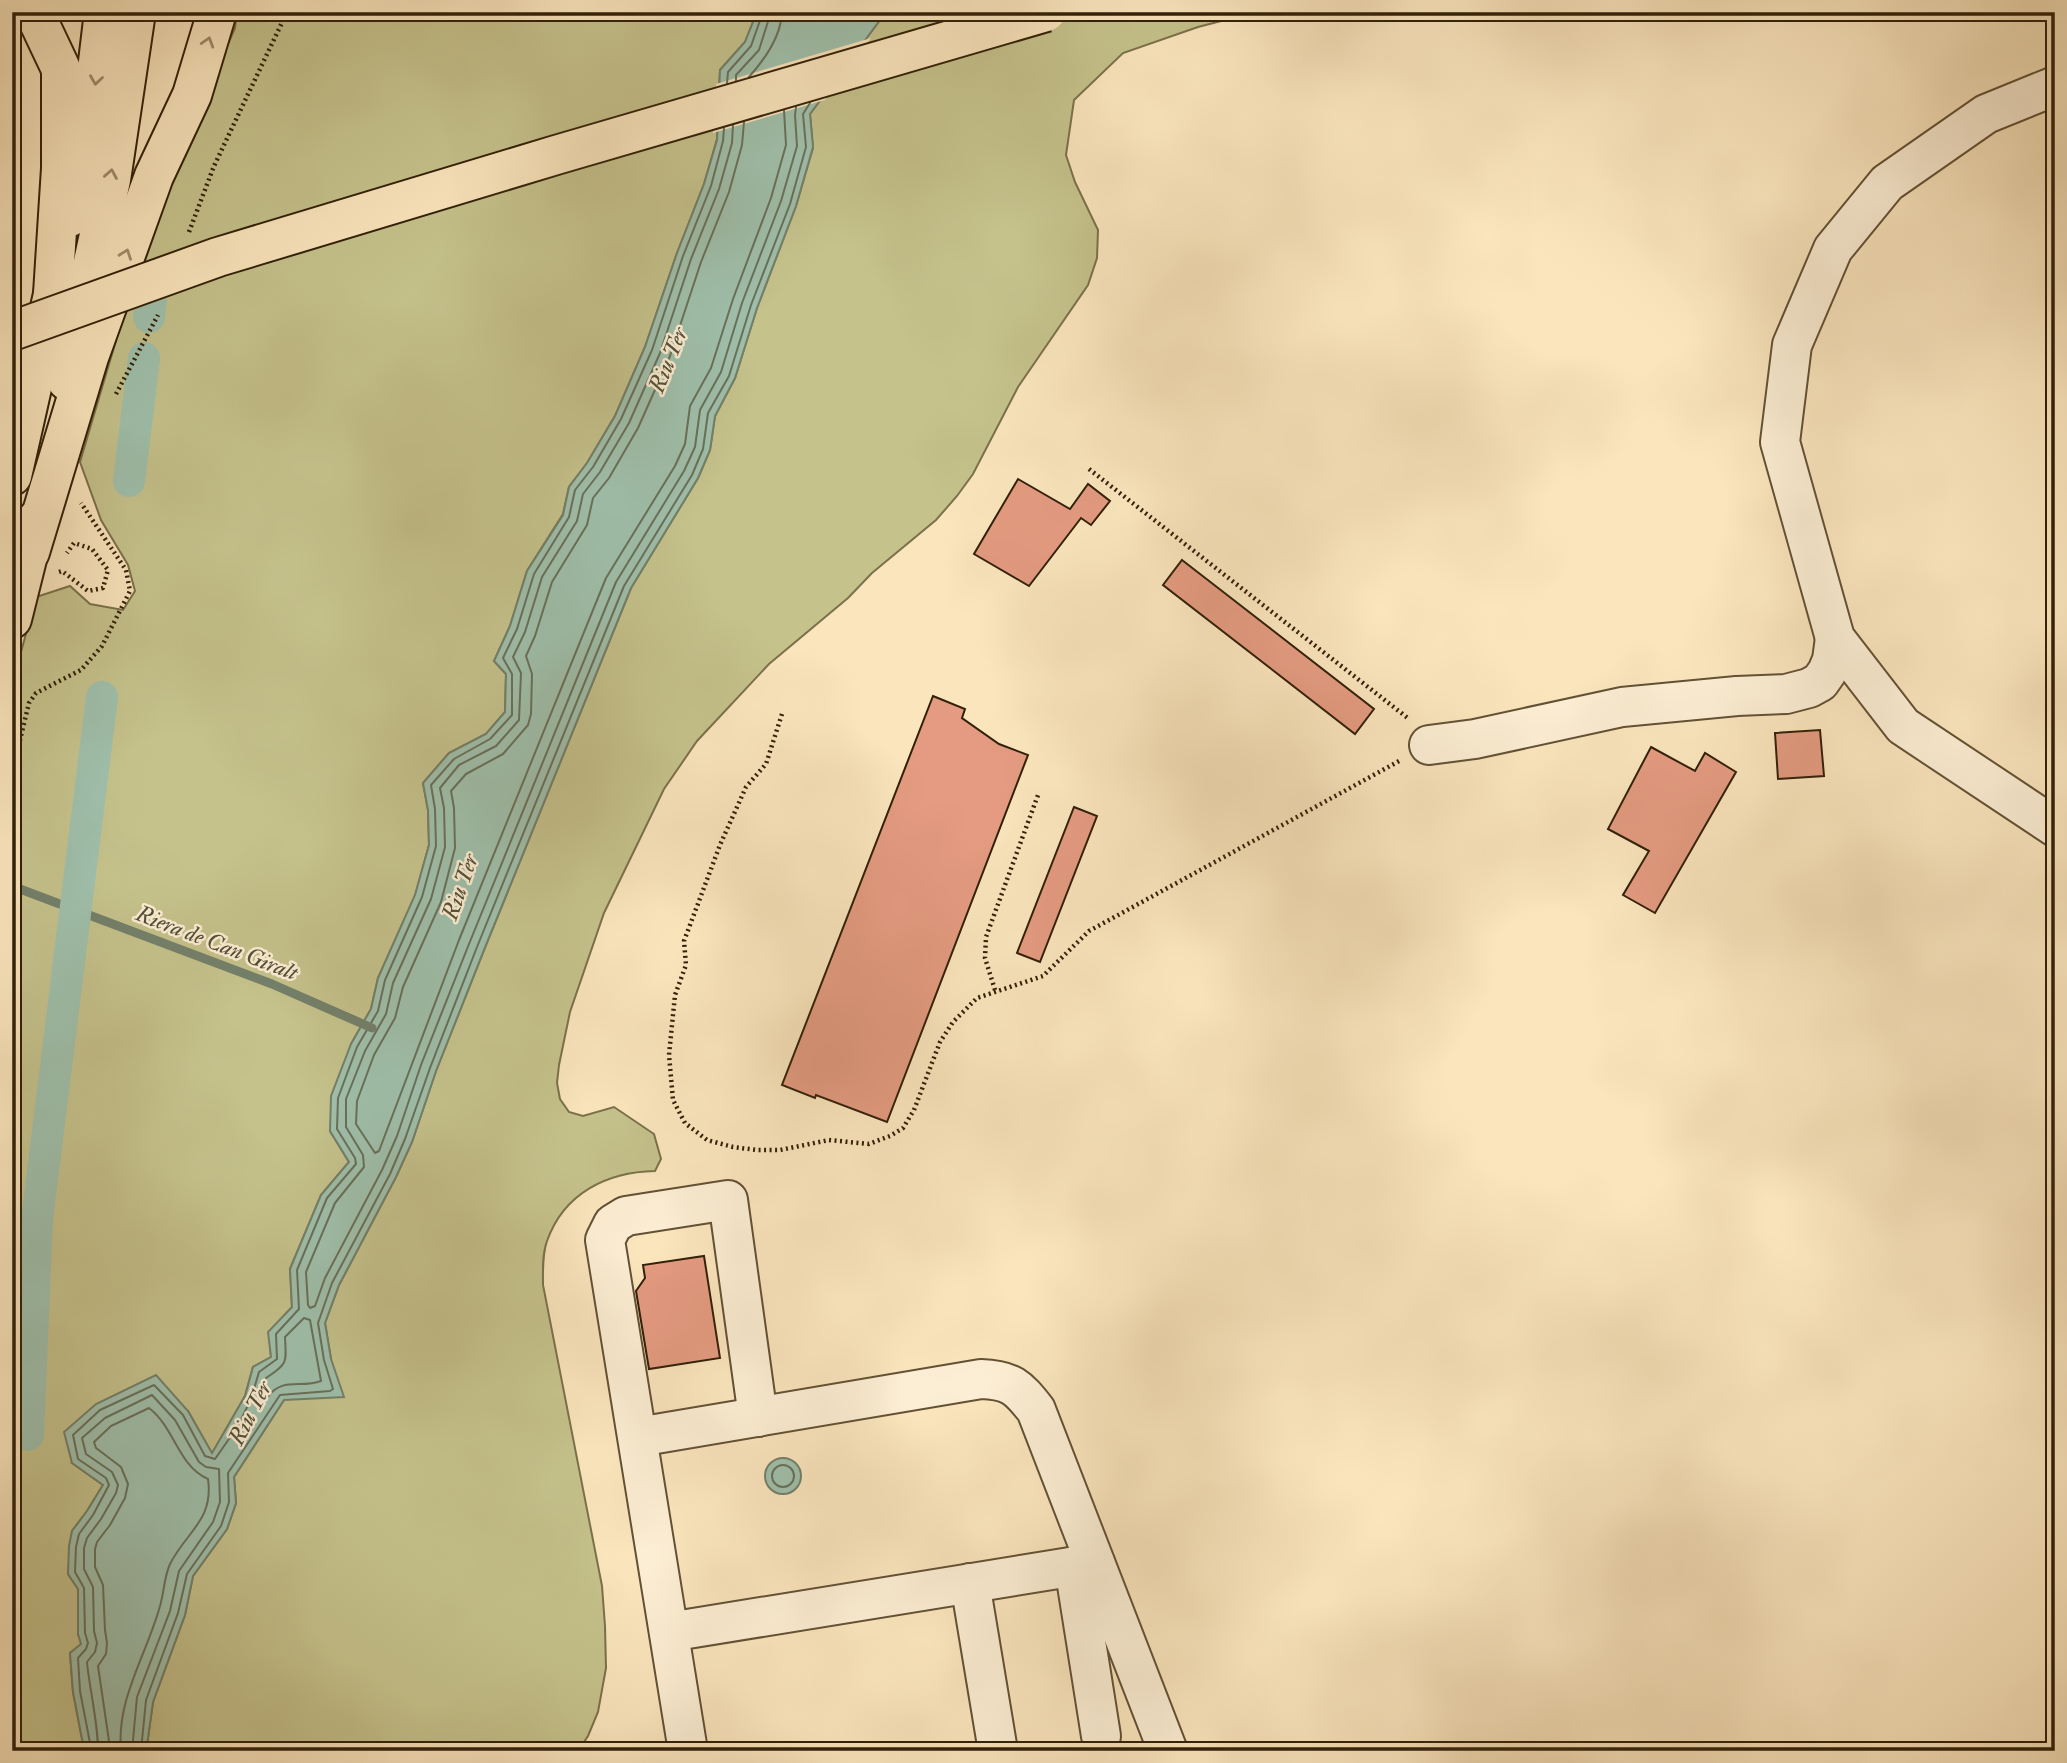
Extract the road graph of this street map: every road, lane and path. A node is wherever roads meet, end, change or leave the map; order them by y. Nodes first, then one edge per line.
1 (34, 12) edge
2 (104, 12) edge
3 (136, 12) edge
4 (217, 12) edge
5 (1046, 12) edge
6 (2055, 86) edge
7 (53, 294) junction
8 (12, 331) edge
9 (1089, 469) dead end
10 (12, 476) edge
11 (77, 498) dead end
12 (52, 562) junction
13 (62, 571) junction
14 (12, 619) edge
15 (1835, 638) junction
16 (782, 714) dead end
17 (1429, 745) junction
18 (12, 772) edge
19 (1038, 796) dead end
20 (2055, 827) edge
21 (995, 990) junction
22 (758, 1417) junction
23 (638, 1437) junction
24 (1085, 1564) junction
25 (970, 1583) junction
26 (669, 1632) junction
27 (1101, 1736) dead end
28 (688, 1751) edge
29 (998, 1751) edge
30 (1168, 1751) edge

1 - 7 main road
2 -> 7 main road
12 -> 3 main road
12 -> 4 main road
5 - 8 main road, bridge
6 - 15 street
7 - 10 main road
9 - 17 path
11 - 18 path
12 - 13 path
12 - 13 path
12 - 13 path
12 - 14 main road
15 - 17 street
15 - 20 street
16 - 21 path
17 - 21 path
19 - 21 path
22 - 23 street
22 - 23 street
22 - 24 street
23 - 26 street
24 - 25 street
24 - 27 street
24 - 30 street
25 - 26 street
25 - 29 street
26 - 28 street

